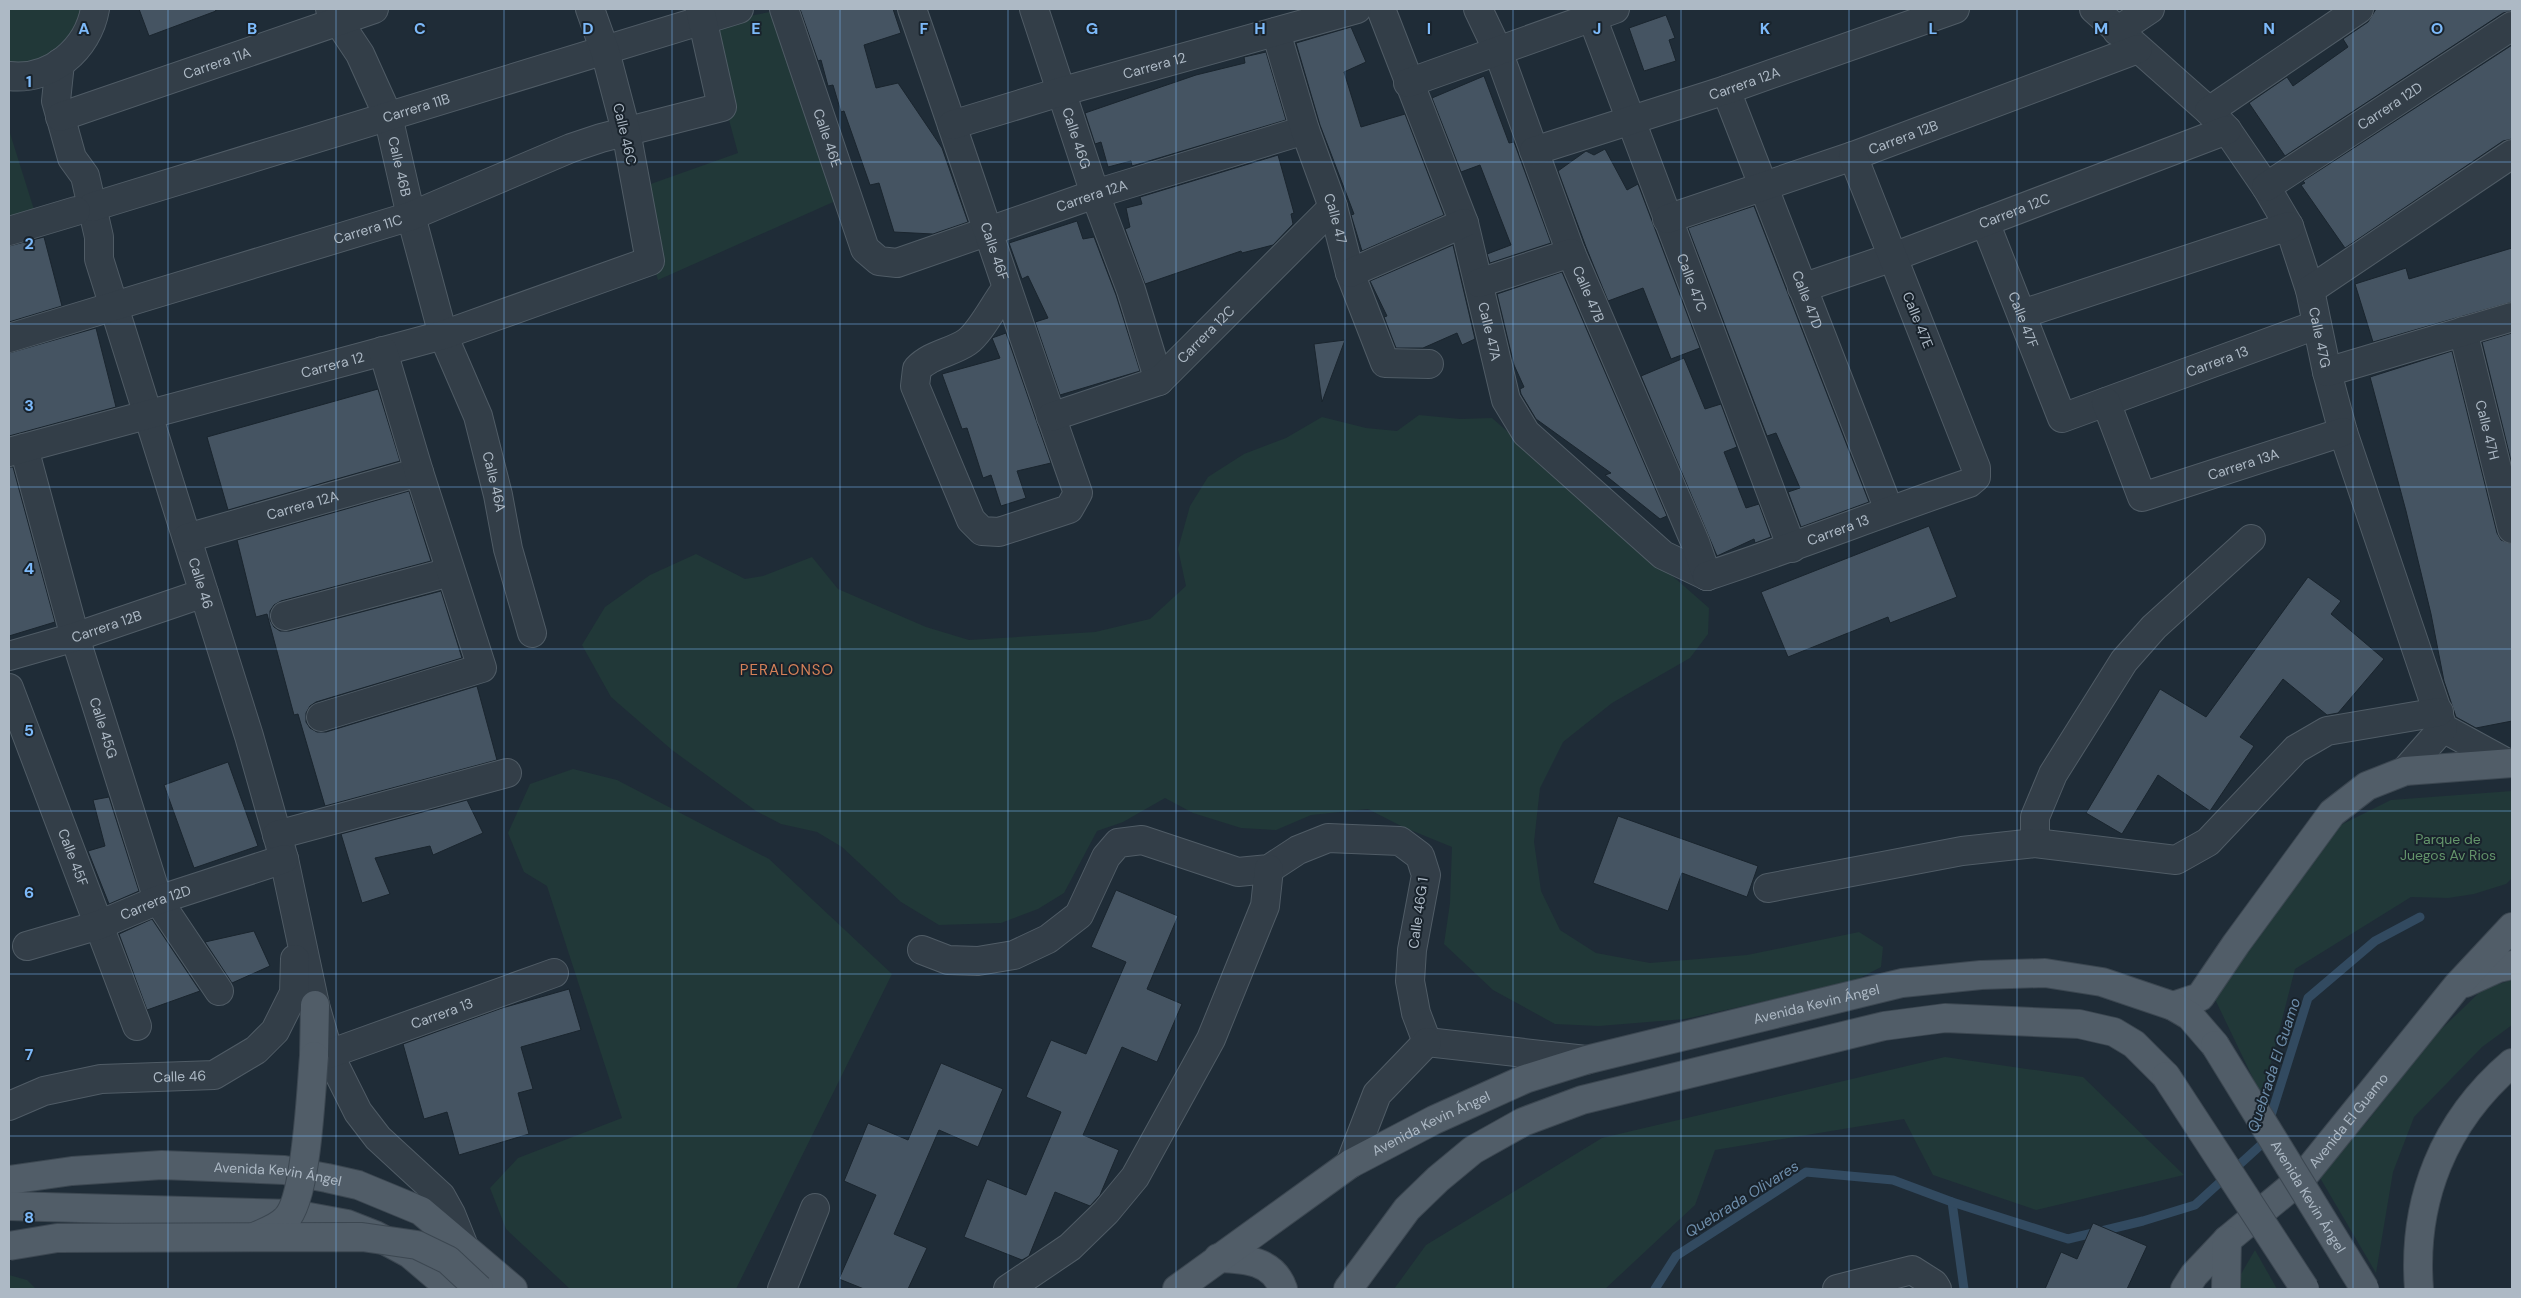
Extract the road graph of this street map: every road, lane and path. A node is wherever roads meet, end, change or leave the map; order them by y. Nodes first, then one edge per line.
1 (95, 9) edge
2 (374, 9) edge
3 (590, 9) edge
4 (740, 9) edge
5 (784, 9) edge
6 (912, 9) edge
7 (1034, 9) edge
8 (1358, 9) edge
9 (1381, 9) edge
10 (1478, 9) edge
11 (1955, 9) edge
12 (2094, 9) edge
13 (2150, 9) edge
14 (2359, 9) edge
15 (1604, 13) edge
16 (701, 14) edge
17 (333, 15) edge
18 (2512, 26) edge
19 (2117, 31) junction
20 (1276, 32) junction
21 (2138, 49) junction
22 (1498, 50) junction
23 (605, 51) junction
24 (60, 63) junction
25 (17, 76) edge
26 (1408, 83) junction
27 (1726, 90) junction
28 (1060, 92) junction
29 (58, 109) junction
30 (388, 116) junction
31 (1629, 120) junction
32 (2218, 121) junction
33 (952, 125) junction
34 (1305, 130) junction
35 (626, 131) junction
36 (1534, 151) junction
37 (2512, 154) edge
38 (1853, 156) junction
39 (1762, 186) junction
40 (2266, 187) junction
41 (1094, 194) junction
42 (1333, 207) junction
43 (84, 209) junction
44 (411, 216) junction
45 (1667, 219) junction
46 (1985, 222) junction
47 (1464, 223) junction
48 (2289, 226) junction
49 (988, 229) junction
50 (9, 231) edge
51 (1571, 252) junction
52 (1893, 257) junction
53 (650, 261) joint
54 (879, 261) joint
55 (1350, 273) junction
56 (1479, 284) junction
57 (1802, 288) junction
58 (1006, 289) junction
59 (2310, 290) junction
60 (113, 305) junction
61 (2022, 314) junction
62 (2512, 317) edge
63 (2316, 325) junction
64 (2463, 331) junction
65 (443, 335) junction
66 (9, 338) edge
67 (383, 351) junction
68 (1429, 364) dead end
69 (2327, 372) junction
70 (1159, 381) junction
71 (2106, 402) junction
72 (147, 413) junction
73 (1051, 417) junction
74 (2062, 418) joint
75 (2343, 432) junction
76 (16, 450) edge
77 (418, 472) junction
78 (1969, 483) joint
79 (1889, 510) junction
80 (2512, 529) edge
81 (187, 538) junction
82 (2251, 539) dead end
83 (1792, 548) junction
84 (450, 572) junction
85 (1707, 576) junction
86 (204, 593) junction
87 (285, 616) dead end
88 (532, 633) dead end
89 (75, 637) junction
90 (9, 656) edge
91 (9, 688) edge
92 (321, 717) dead end
93 (2441, 720) junction
94 (2510, 763) edge
95 (2405, 771) junction
96 (507, 773) dead end
97 (2035, 843) junction
98 (280, 847) junction
99 (1269, 869) junction
100 (1768, 888) dead end
101 (158, 900) junction
102 (295, 910) junction
103 (99, 925) junction
104 (2512, 927) edge
105 (27, 946) dead end
106 (922, 950) dead end
107 (2512, 965) edge
108 (554, 973) dead end
109 (2457, 986) junction
110 (219, 992) dead end
111 (315, 1005) joint
112 (2173, 1006) junction
113 (138, 1026) dead end
114 (1428, 1042) junction
115 (321, 1055) junction
116 (1586, 1060) junction
117 (2512, 1063) edge
118 (9, 1106) edge
119 (9, 1160) edge
120 (1350, 1164) junction
121 (162, 1165) junction
122 (9, 1180) edge
123 (9, 1206) edge
124 (815, 1208) dead end
125 (255, 1237) junction
126 (2226, 1240) junction
127 (463, 1244) junction
128 (9, 1246) edge
129 (1218, 1258) junction
130 (451, 1289) edge
131 (479, 1289) edge
132 (514, 1289) edge
133 (782, 1289) edge
134 (1008, 1289) edge
135 (1177, 1289) edge
136 (1283, 1289) edge
137 (1348, 1289) edge
138 (1838, 1289) edge
139 (1937, 1289) edge
140 (2185, 1289) edge
141 (2226, 1289) edge
142 (2305, 1289) edge
143 (2365, 1289) edge
144 (2419, 1289) edge

1 - 24 street
2 - 17 street, Carrera 11A
3 - 23 street, Calle 46C
4 - 16 street, Carrera 11B
5 - 54 street, Calle 46E
6 - 33 street, Calle 46F
7 - 28 street, Calle 46G
8 - 20 street, Carrera 12
9 - 26 street, Calle 47A
10 - 22 street, Calle 47B
11 - 27 street, Carrera 12A
12 - 19 street, Calle 47G
13 - 19 street
14 - 32 street, Carrera 12C
15 - 22 street
15 - 31 street, Calle 47C
16 - 23 street, Carrera 11B
16 - 35 street, Carrera 11C
17 - 29 street, Carrera 11A
17 - 30 street, Calle 46B
18 - 40 street, Carrera 12D
19 - 21 street, Calle 47G
20 - 28 street, Carrera 12
20 - 34 street, Calle 47
21 - 32 street, Calle 47G
21 - 38 street, Carrera 12B
22 - 26 street
22 - 36 street, Calle 47B
23 - 30 street, Carrera 11B
23 - 35 street, Calle 46C
24 - 25 street
24 - 29 street, Calle 46
25 - 29 street
26 - 47 street, Calle 47A
27 - 31 street, Carrera 12A
27 - 39 street, Calle 47D
28 - 33 street, Carrera 12
28 - 41 street, Calle 46G
29 - 43 street, Calle 46
30 - 43 street, Carrera 11B
30 - 44 street, Calle 46B
31 - 36 street, Carrera 12A
31 - 45 street, Calle 47C
32 - 40 street, Calle 47G
32 - 46 street, Carrera 12C
33 - 49 street, Calle 46F
34 - 41 street, Carrera 12A
34 - 42 street, Calle 47
35 - 44 street, Carrera 11C
35 - 53 street, Calle 46C
36 - 51 street, Calle 47B
37 - 59 street
38 - 39 street, Carrera 12B
38 - 52 street, Calle 47E
39 - 45 street, Carrera 12B
39 - 57 street, Calle 47D
40 - 48 street, Calle 47G
41 - 49 street, Carrera 12A
41 - 70 street, Calle 46G
42 - 55 street, Calle 47
42 - 70 street, Carrera 12C
43 - 50 street, Carrera 11B
43 - 60 street, Calle 46
44 - 60 street, Carrera 11C
44 - 65 street, Calle 46B
45 - 83 street, Calle 47C
46 - 52 street, Carrera 12C
46 - 61 street, Calle 47F
47 - 55 street
47 - 56 street, Calle 47A
48 - 59 street, Calle 47G
48 - 61 street
49 - 54 street, Carrera 12A
49 - 58 street, Calle 46F
51 - 56 street
51 - 85 street, Calle 47B
52 - 57 street, Carrera 12C
52 - 78 street, Calle 47E
53 - 65 street, Carrera 12
55 - 68 street, Calle 47
56 - 85 street, Calle 47A
57 - 79 street, Calle 47D
58 - 73 street, Calle 46F
58 - 73 street, Calle 46F
59 - 63 street, Calle 47G
60 - 66 street, Carrera 11C
60 - 72 street, Calle 46
61 - 74 street, Calle 47F
62 - 64 street
63 - 69 street, Calle 47G
63 - 71 street, Carrera 13
64 - 69 street
64 - 80 street, Calle 47H
65 - 67 street, Carrera 12
65 - 88 street, Calle 46A
67 - 72 street, Carrera 12
67 - 77 street
69 - 75 street, Calle 47G
70 - 73 street, Carrera 12C
71 - 74 street, Carrera 13
71 - 75 street, Carrera 13A
72 - 76 street, Carrera 12
72 - 81 street, Calle 46
75 - 93 street, Calle 47G
76 - 89 street, Calle 45G
77 - 81 street, Carrera 12A
77 - 84 street
78 - 79 street, Carrera 13
79 - 83 street, Carrera 13
81 - 86 street, Calle 46
82 - 97 street
83 - 85 street, Carrera 13
84 - 87 street
84 - 92 street
86 - 89 street, Carrera 12B
86 - 98 street, Calle 46
89 - 90 street, Carrera 12B
89 - 101 street, Calle 45G
91 - 103 street, Calle 45F
93 - 94 street
93 - 95 street
93 - 97 street
94 - 95 main road
95 - 112 main road
96 - 98 street, Carrera 12D
97 - 100 street
98 - 101 street, Carrera 12D
98 - 102 street, Calle 46
99 - 106 street
99 - 114 street, Calle 46G 1
99 - 134 street
101 - 103 street, Carrera 12D
101 - 110 street, Calle 45G
102 - 111 street, Calle 46
102 - 118 street, Calle 46
103 - 105 street, Carrera 12D
103 - 113 street, Calle 45F
104 - 109 main road, Avenida El Guamo
107 - 109 main road, Avenida El Guamo
108 - 115 street, Carrera 13
109 - 126 main road, Avenida El Guamo
111 - 115 main road
112 - 116 main road, Avenida Kevin Ángel
112 - 143 main road, Avenida Kevin Ángel, bridge
114 - 116 street
114 - 120 street
115 - 125 main road, bridge
115 - 127 street
116 - 120 main road, Avenida Kevin Ángel
117 - 144 main road
119 - 121 main road
120 - 129 main road, Avenida Kevin Ángel
121 - 122 main road, Avenida Kevin Ángel
121 - 127 main road, Avenida Kevin Ángel
123 - 130 main road
124 - 133 street
125 - 128 main road, bridge
125 - 131 main road, bridge
126 - 140 main road, Avenida El Guamo
126 - 141 main road
127 - 132 main road, Avenida Kevin Ángel
129 - 135 main road, Avenida Kevin Ángel
129 - 136 main road
137 - 142 main road, bridge
138 - 139 street

